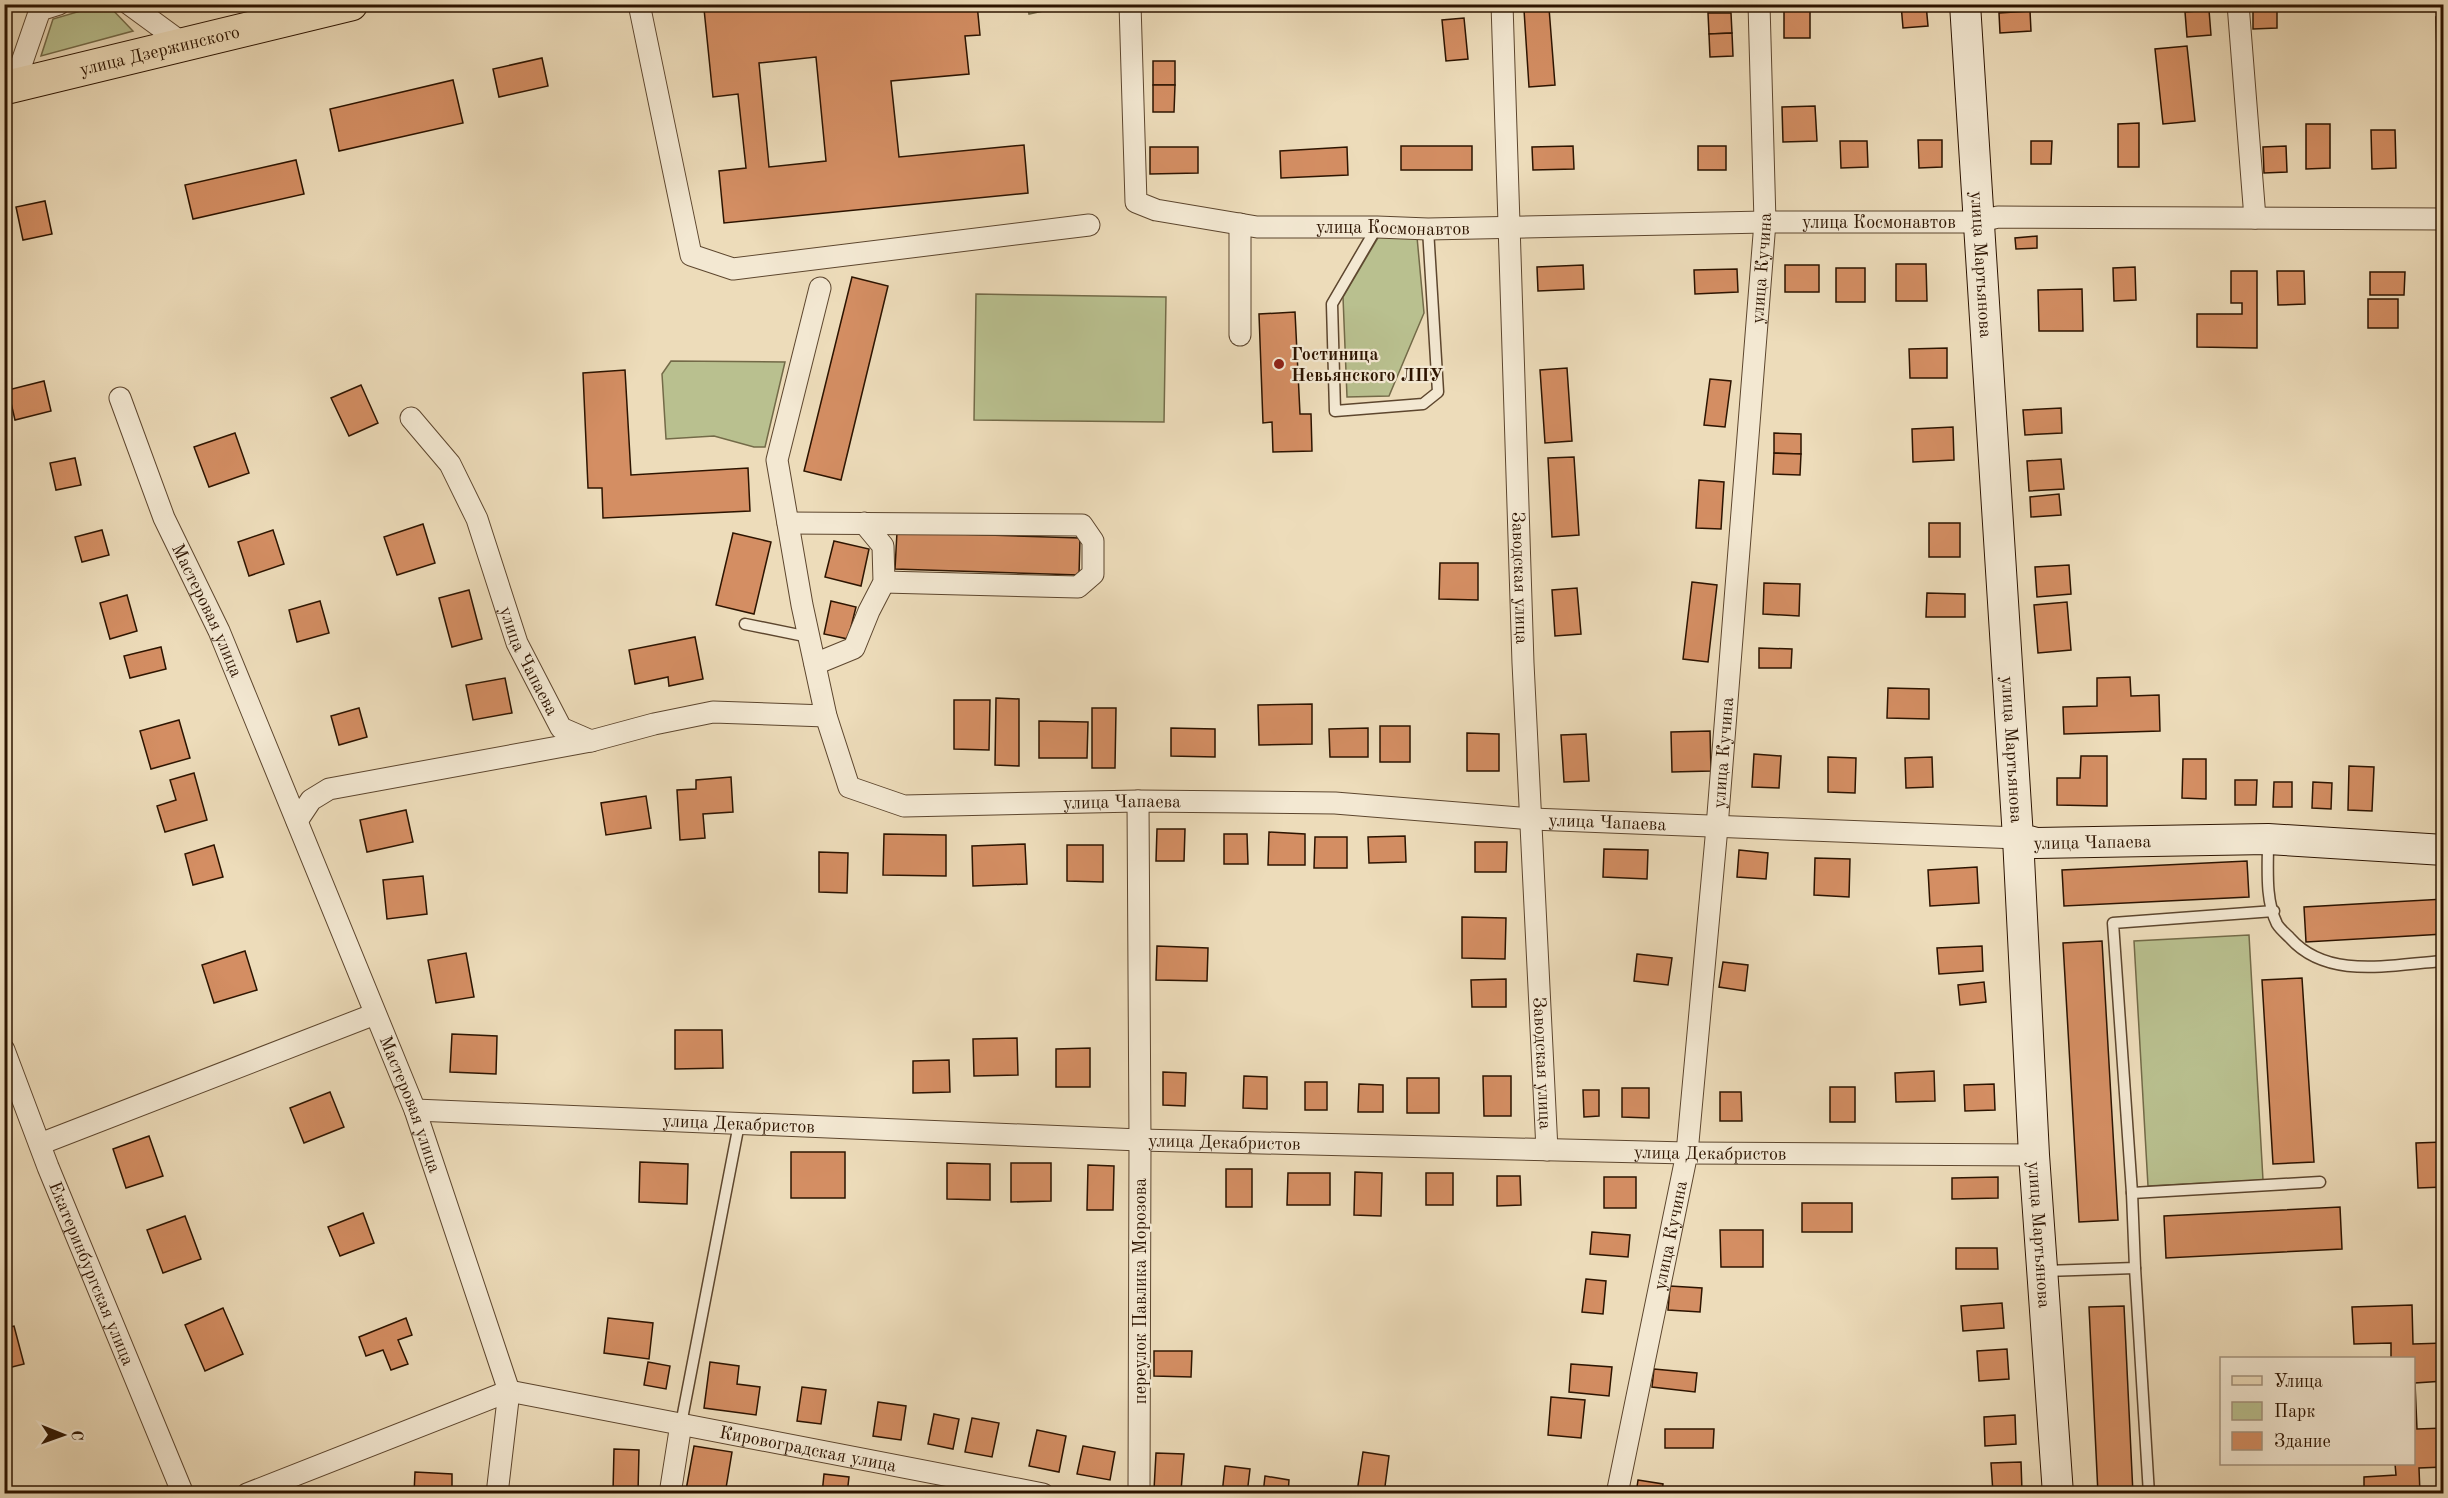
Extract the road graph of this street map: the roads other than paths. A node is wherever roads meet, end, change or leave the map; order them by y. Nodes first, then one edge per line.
1 (59, 4) edge
2 (129, 4) edge
3 (351, 4) edge
4 (639, 4) edge
5 (1130, 4) edge
6 (1502, 4) edge
7 (1759, 4) edge
8 (1965, 4) edge
9 (2238, 4) edge
10 (280, 13) edge
11 (185, 45) junction
12 (9, 86) edge
13 (2255, 218) junction
14 (2444, 219) edge
15 (1765, 222) junction
16 (1977, 222) junction
17 (1240, 224) junction
18 (1089, 225) dead end
19 (1509, 226) junction
20 (1377, 227) junction
21 (1428, 229) junction
22 (820, 288) dead end
23 (1240, 335) dead end
24 (120, 398) dead end
25 (411, 418) dead end
26 (788, 523) junction
27 (864, 523) junction
28 (884, 582) junction
29 (745, 624) dead end
30 (809, 637) junction
31 (815, 664) junction
32 (826, 716) junction
33 (591, 741) junction
34 (1138, 801) junction
35 (1532, 819) junction
36 (297, 821) junction
37 (1717, 827) junction
38 (2018, 838) junction
39 (2268, 839) junction
40 (2444, 850) edge
41 (2274, 912) junction
42 (2444, 961) edge
43 (375, 1014) junction
44 (4, 1050) edge
45 (415, 1110) junction
46 (739, 1124) junction
47 (1140, 1140) junction
48 (40, 1144) junction
49 (1547, 1150) junction
50 (1687, 1153) junction
51 (2034, 1155) junction
52 (2320, 1182) dead end
53 (2132, 1193) junction
54 (2135, 1268) junction
55 (2042, 1271) junction
56 (509, 1391) junction
57 (681, 1424) junction
58 (183, 1494) edge
59 (248, 1494) edge
60 (497, 1494) edge
61 (670, 1494) edge
62 (1043, 1494) edge
63 (1139, 1494) edge
64 (1617, 1494) edge
65 (2058, 1494) edge
66 (2149, 1494) edge

1 - 12 street
2 - 11 street
3 - 10 main road, улица Дзержинского
4 - 18 street
5 - 17 street, улица Космонавтов
6 - 19 street, Заводская улица
7 - 15 street, улица Кучина
8 - 16 main road, улица Мартьянова
9 - 13 street
10 - 11 main road, улица Дзержинского
11 - 12 main road, улица Дзержинского
13 - 14 street, улица Космонавтов
13 - 16 street, улица Космонавтов
15 - 16 street, улица Космонавтов
15 - 19 street, улица Космонавтов
15 - 37 street, улица Кучина
16 - 38 main road, улица Мартьянова
17 - 20 street, улица Космонавтов
17 - 23 street
19 - 21 street, улица Космонавтов
19 - 35 street, Заводская улица
20 - 21 street, улица Космонавтов
20 - 21 lane
22 - 26 street, улица Чапаева
24 - 36 street, Мастеровая улица
25 - 33 street, улица Чапаева
26 - 27 street
26 - 30 street, улица Чапаева
27 - 28 street
27 - 28 street
28 - 31 street
29 - 30 lane
30 - 31 street, улица Чапаева
31 - 32 street, улица Чапаева
32 - 33 street
32 - 34 street, улица Чапаева
33 - 36 street
34 - 35 street, улица Чапаева
34 - 47 street, переулок Павлика Морозова
35 - 37 street, улица Чапаева
35 - 49 street, Заводская улица
36 - 43 street, Мастеровая улица
37 - 38 street, улица Чапаева
37 - 50 street, улица Кучина
38 - 39 main road, улица Чапаева
38 - 51 main road, улица Мартьянова
39 - 40 main road, улица Чапаева
39 - 41 lane
41 - 42 lane
41 - 53 lane
43 - 45 street, Мастеровая улица
43 - 48 street
44 - 48 street, Екатеринбургская улица
45 - 46 street, улица Декабристов
45 - 56 street, Мастеровая улица
46 - 47 street, улица Декабристов
46 - 57 lane
47 - 49 street, улица Декабристов
47 - 63 street, переулок Павлика Морозова
48 - 58 street, Екатеринбургская улица
49 - 50 street, улица Декабристов
50 - 51 street, улица Декабристов
50 - 64 street, улица Кучина
51 - 55 main road, улица Мартьянова
52 - 53 lane
53 - 54 lane
54 - 55 lane
54 - 66 lane
55 - 65 main road, улица Мартьянова
56 - 57 street, Кировоградская улица
56 - 59 street
56 - 60 street
57 - 61 street
57 - 62 street, Кировоградская улица

